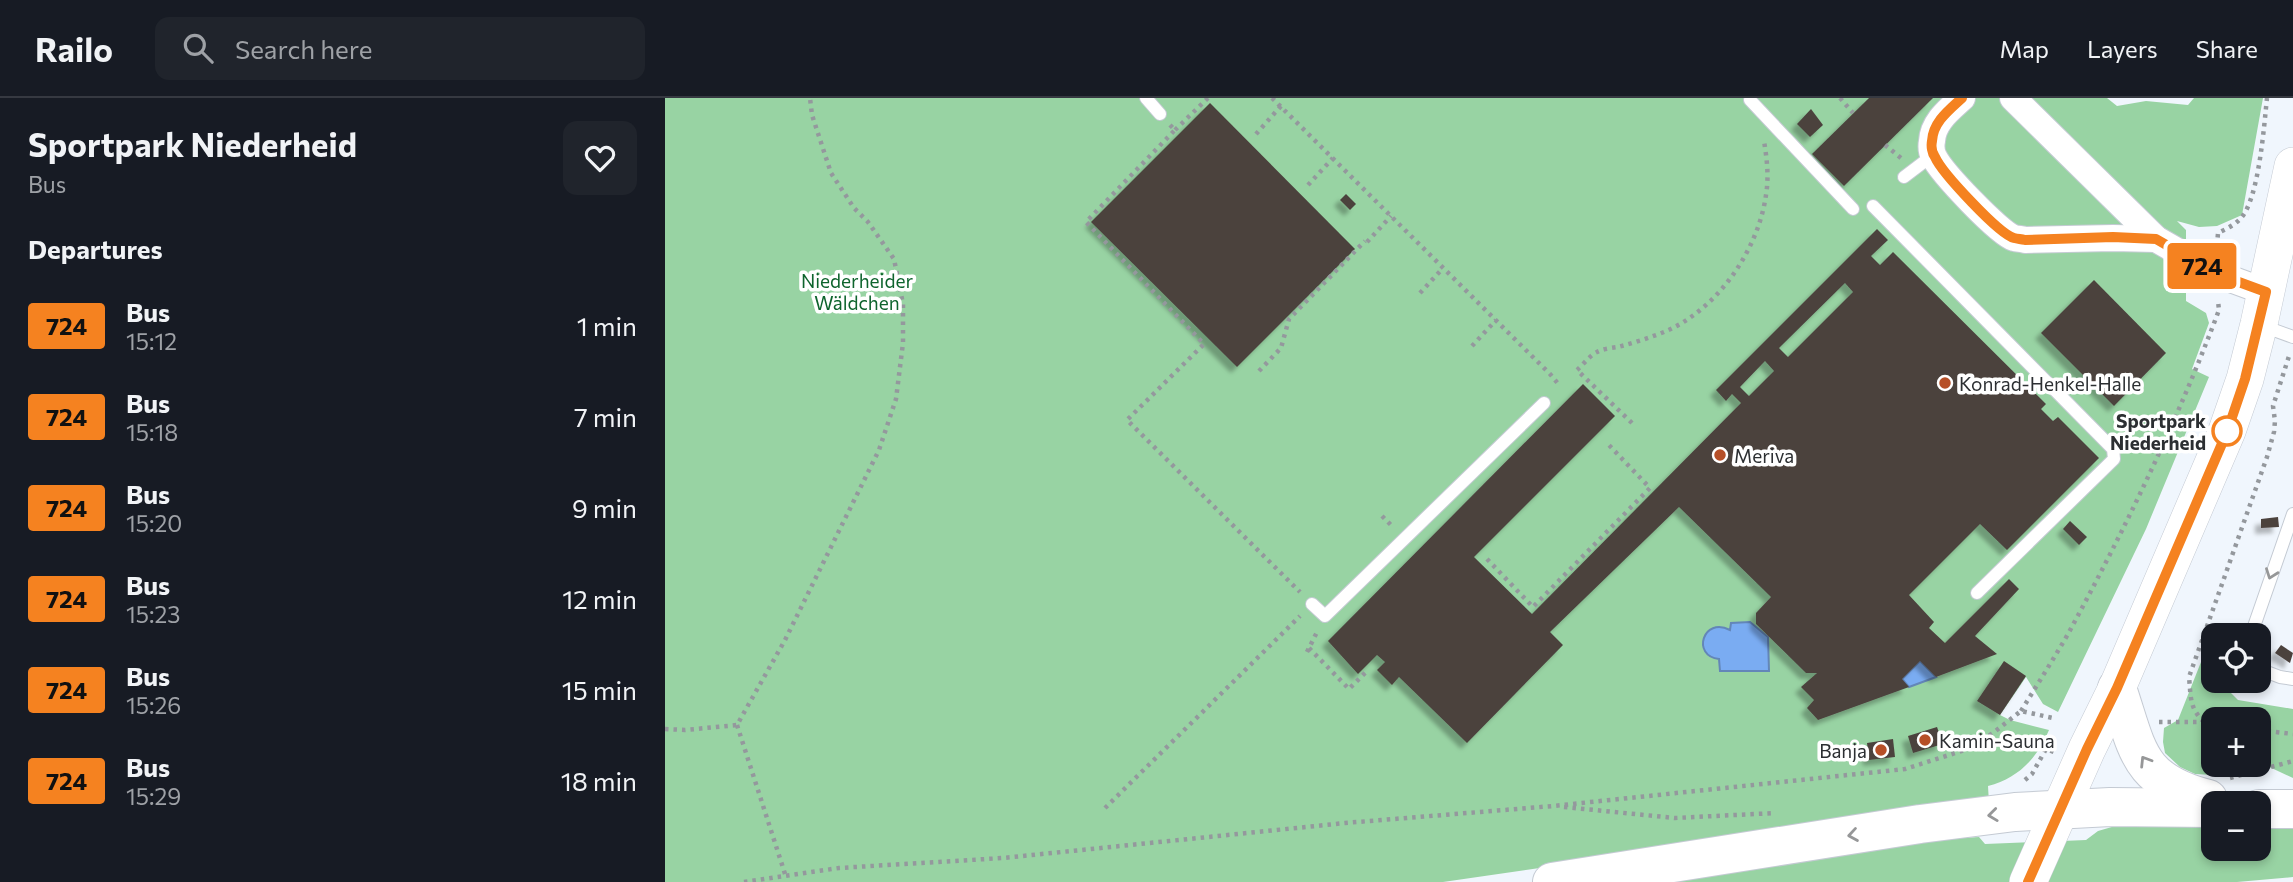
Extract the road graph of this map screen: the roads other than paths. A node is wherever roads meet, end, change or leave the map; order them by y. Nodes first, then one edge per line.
1 (1146, 98) edge
2 (1962, 98) edge
3 (2013, 98) edge
4 (1750, 100) road end
5 (1160, 114) road end
6 (1933, 155) junction
7 (2293, 166) edge
8 (1904, 177) dead end
9 (1873, 206) dead end
10 (1853, 209) dead end
11 (2156, 239) junction
12 (2262, 308) junction
13 (2293, 337) edge
14 (1544, 403) dead end
15 (2293, 513) edge
16 (1977, 593) dead end
17 (1312, 604) road end
18 (2255, 623) edge
19 (2271, 674) edge
20 (2293, 679) edge
21 (2117, 688) junction
22 (2201, 798) edge
23 (2201, 808) edge
24 (2271, 809) edge
25 (2293, 809) edge
26 (2054, 824) junction
27 (1552, 882) edge
28 (2028, 882) edge

1 - 5 lane
2 - 6 street
3 - 11 street
4 - 10 lane
6 - 8 lane
6 - 11 street
7 - 12 main road
9 - 16 lane
11 - 12 street
12 - 13 lane
12 - 21 main road
14 - 17 lane
15 -> 18 lane
19 - 20 lane
22 -> 21 highway
21 - 26 main road
23 - 26 highway
24 - 25 highway
26 -> 27 highway
26 - 28 main road

